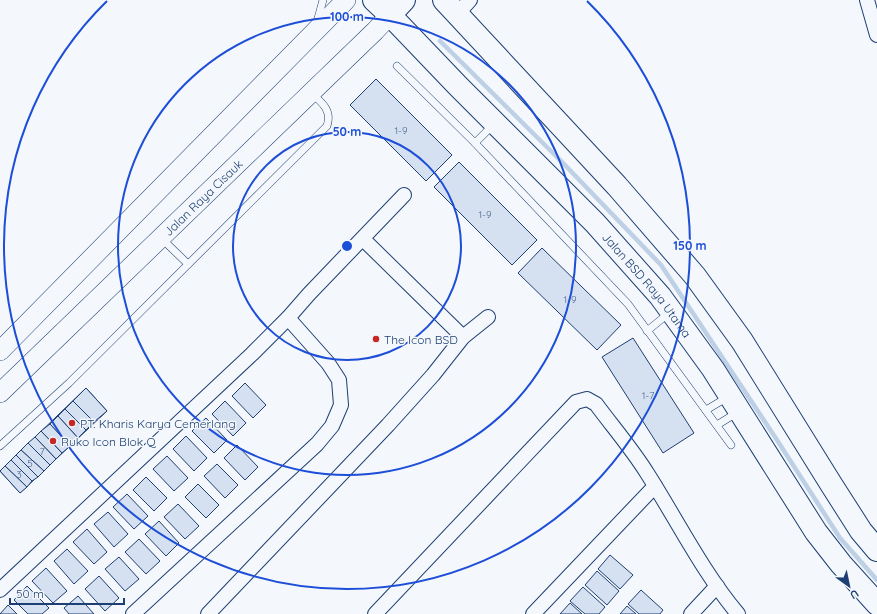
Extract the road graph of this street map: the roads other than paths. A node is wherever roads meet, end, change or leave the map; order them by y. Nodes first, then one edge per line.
1 (323, 0) edge
2 (346, 0) edge
3 (866, 0) edge
4 (458, 3) edge
5 (390, 5) edge
6 (314, 32) junction
7 (877, 36) edge
8 (397, 66) dead end
9 (310, 93) junction
10 (495, 123) junction
11 (475, 143) junction
12 (404, 194) dead end
13 (160, 238) junction
14 (363, 239) junction
15 (188, 264) junction
16 (671, 311) junction
17 (488, 317) dead end
18 (288, 318) junction
19 (647, 330) junction
20 (463, 337) junction
21 (0, 351) edge
22 (0, 393) edge
23 (735, 403) junction
24 (706, 410) junction
25 (717, 425) junction
26 (731, 445) dead end
27 (0, 446) edge
28 (655, 486) junction
29 (877, 550) edge
30 (717, 586) junction
31 (0, 590) edge
32 (877, 604) edge
33 (133, 614) edge
34 (208, 614) edge
35 (375, 614) edge
36 (533, 614) edge
37 (691, 614) edge
38 (738, 614) edge

1 - 6 lane
2 - 6 main road
3 - 7 street
4 - 29 main road
5 - 9 main road, Jalan Raya Cisauk
5 - 10 main road, Jalan BSD Raya Utama
6 - 21 main road
8 - 11 lane
9 - 13 main road, Jalan Raya Cisauk
9 - 15 lane
10 - 11 lane
10 - 16 main road, Jalan BSD Raya Utama
11 - 19 lane
12 - 14 street
13 - 15 lane
13 - 22 main road, Jalan Raya Cisauk
14 - 18 street
14 - 20 street
15 - 27 lane
16 - 19 lane
16 - 23 main road, Jalan BSD Raya Utama
17 - 20 street
18 - 31 street
18 - 33 street
19 - 24 lane
20 - 34 street
23 - 24 lane
23 - 25 lane
23 - 32 main road, Jalan BSD Raya Utama
24 - 25 lane
25 - 26 lane
28 - 30 street
28 - 35 street
28 - 36 street
30 - 37 street
30 - 38 street

